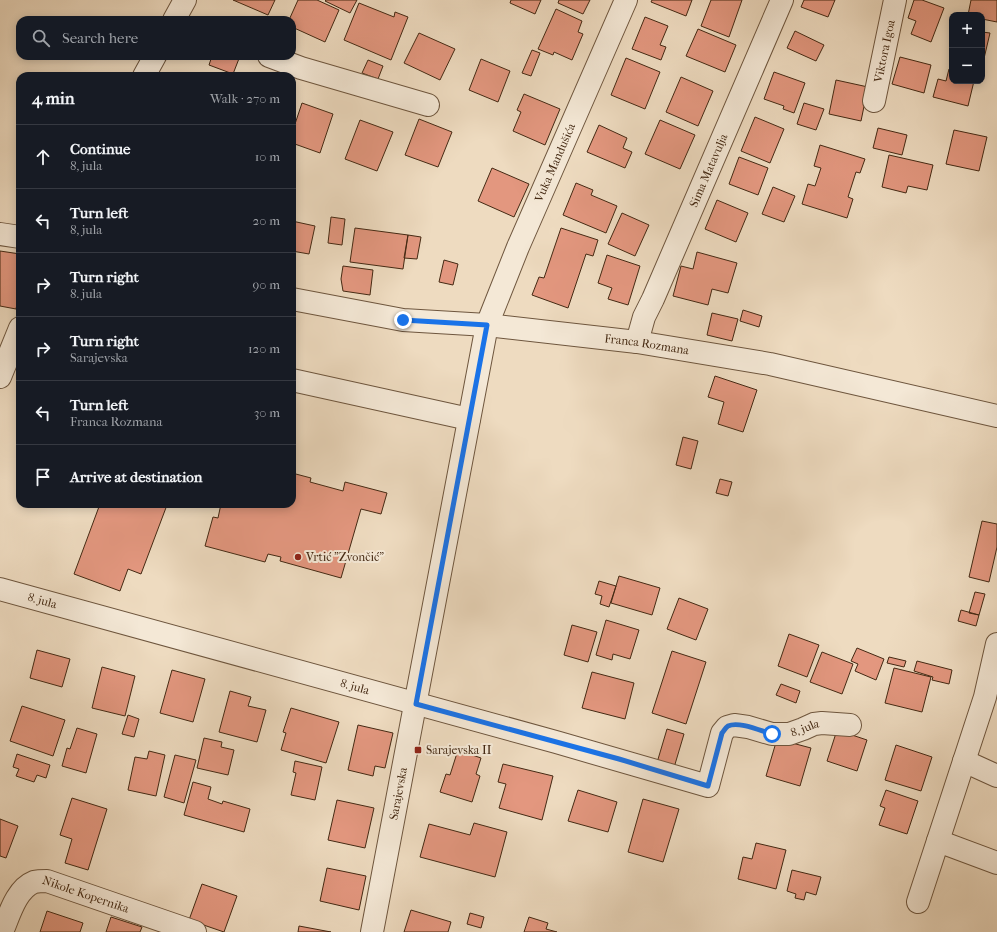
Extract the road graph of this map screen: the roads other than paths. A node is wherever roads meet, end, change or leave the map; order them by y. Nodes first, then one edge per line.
1 (626, 0) edge
2 (782, 0) edge
3 (895, 0) edge
4 (153, 60) edge
5 (280, 60) edge
6 (146, 72) edge
7 (874, 101) dead end
8 (428, 105) dead end
9 (0, 234) edge
10 (16, 236) edge
11 (296, 300) edge
12 (487, 325) junction
13 (16, 338) edge
14 (636, 342) junction
15 (0, 377) edge
16 (296, 381) edge
17 (997, 416) edge
18 (470, 419) junction
19 (0, 589) edge
20 (997, 644) edge
21 (416, 704) junction
22 (850, 725) dead end
23 (964, 761) junction
24 (997, 776) edge
25 (708, 786) joint
26 (938, 841) junction
27 (997, 863) edge
28 (918, 902) dead end
29 (2, 932) edge
30 (195, 932) edge
31 (372, 932) edge

1 - 12 street, Vuka Mandušića
2 - 14 street, Sima Matavulja
3 - 7 street, Viktora Igoa
4 - 6 street
5 - 8 street
9 - 10 street
11 - 12 street, Franca Rozmana
12 - 14 street, Franca Rozmana
12 - 18 street, Sarajevska
13 - 15 street
14 - 17 street, Franca Rozmana
16 - 18 street
18 - 21 street, Sarajevska
19 - 21 street, 8. jula
20 - 23 street
21 - 25 street, 8. jula
21 - 31 street, Sarajevska
22 - 25 street, 8, jula
23 - 24 street
23 - 26 street
26 - 27 street
26 - 28 street
29 - 30 street, Nikole Kopernika

